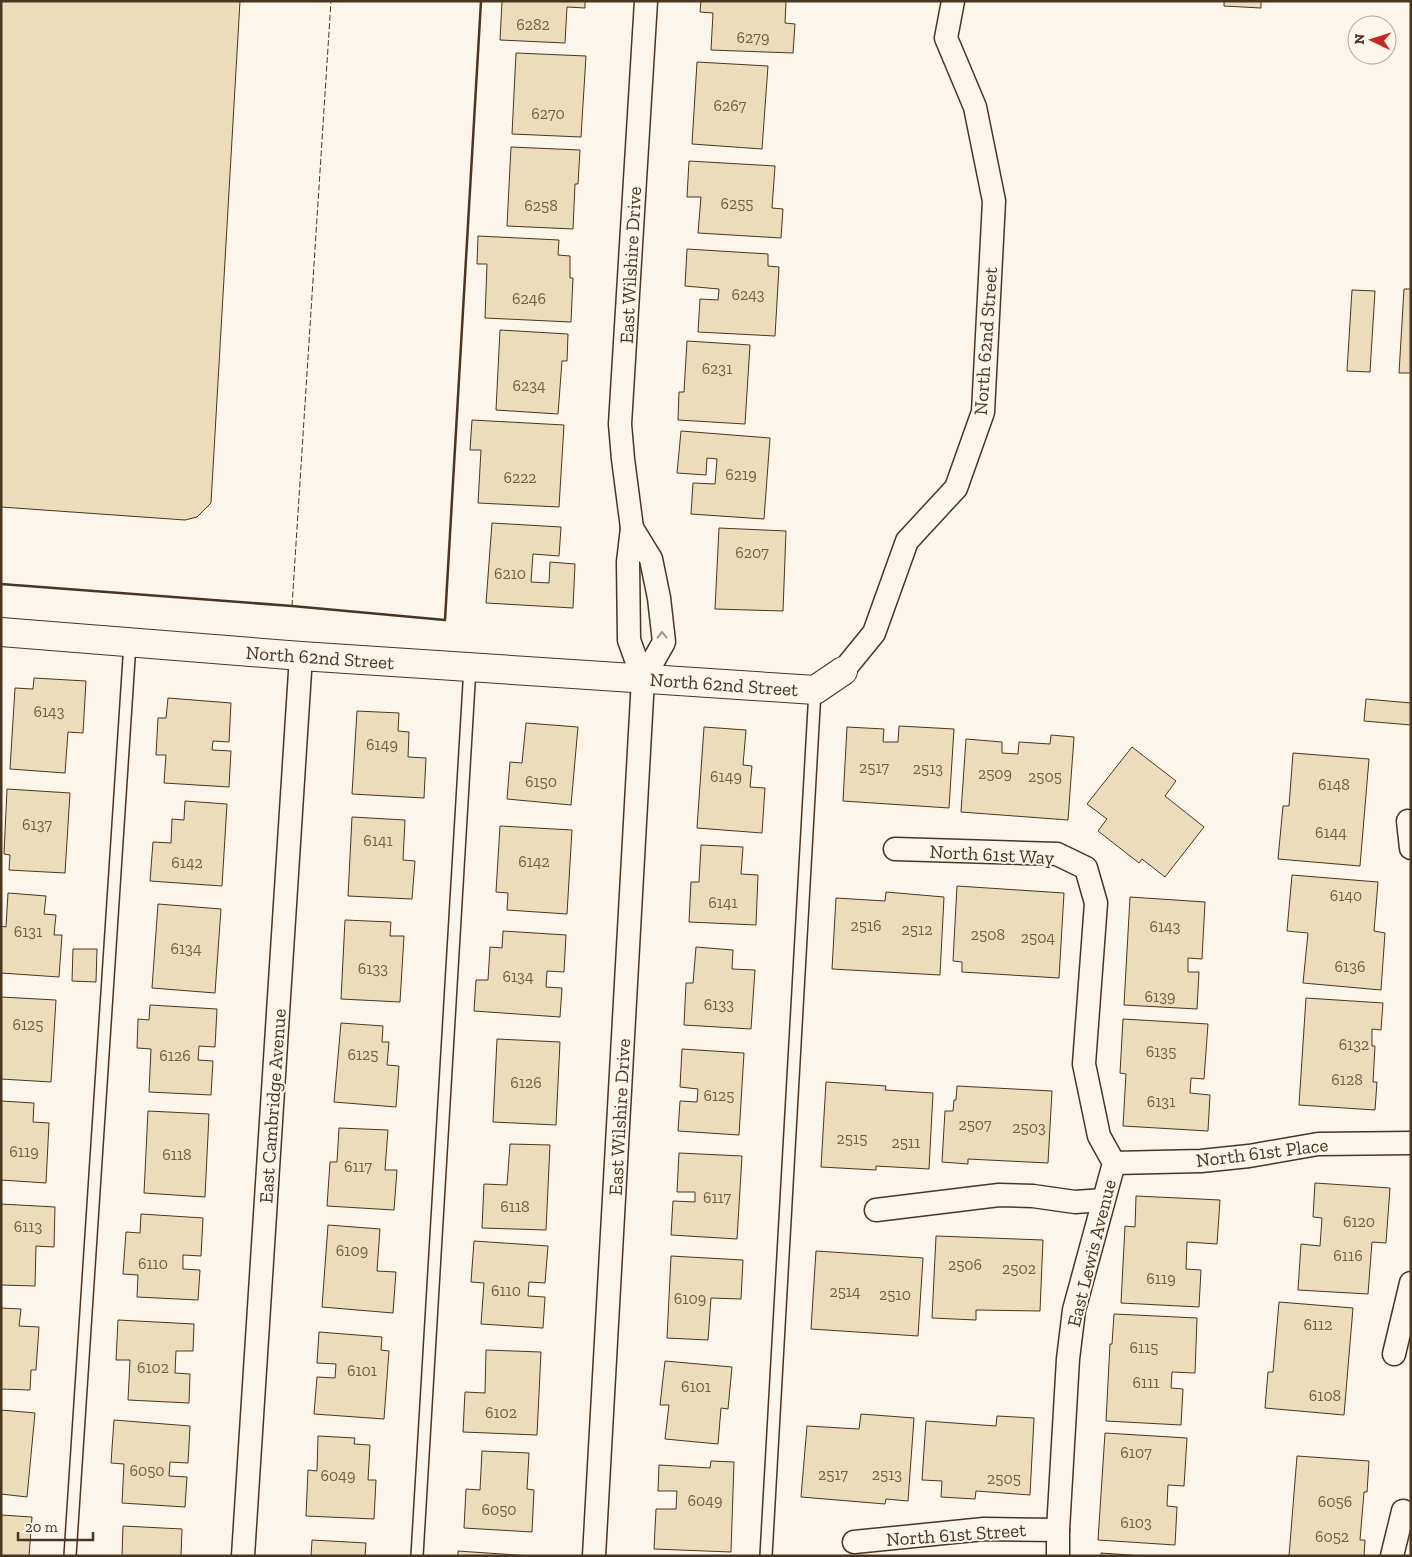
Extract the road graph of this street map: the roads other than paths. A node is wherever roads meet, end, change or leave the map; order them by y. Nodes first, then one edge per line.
1 (646, 1) edge
2 (953, 1) edge
3 (632, 528) junction
4 (1, 632) edge
5 (130, 643) junction
6 (301, 656) junction
7 (470, 667) junction
8 (843, 671) joint
9 (643, 679) junction
10 (815, 690) junction
11 (1408, 821) dead end
12 (1411, 848) edge
13 (895, 849) dead end
14 (1086, 868) joint
15 (1411, 1143) edge
16 (1114, 1163) junction
17 (1103, 1200) junction
18 (876, 1210) dead end
19 (1411, 1283) edge
20 (1394, 1354) dead end
21 (1403, 1511) dead end
22 (1058, 1530) junction
23 (854, 1542) dead end
24 (70, 1556) edge
25 (243, 1556) edge
26 (417, 1556) edge
27 (594, 1556) edge
28 (766, 1556) edge
29 (1058, 1556) edge
30 (1392, 1556) edge

1 - 3 street, East Wilshire Drive
2 - 8 street, North 62nd Street
3 - 9 street, East Wilshire Drive
9 -> 3 street, East Wilshire Drive
4 - 5 street, North 62nd Street
5 - 6 street, North 62nd Street
5 - 24 lane
6 - 7 street, North 62nd Street
6 - 25 street, East Cambridge Avenue
7 - 9 street, North 62nd Street
7 - 26 lane
8 - 10 street, North 62nd Street
9 - 10 street, North 62nd Street
9 - 27 street, East Wilshire Drive
10 - 28 lane
11 - 12 street
13 - 14 street, North 61st Way
14 - 16 street, East Lewis Avenue
15 - 16 street, North 61st Place
16 - 17 street, East Lewis Avenue
17 - 18 street
17 - 22 street, East Lewis Avenue
19 - 20 street
21 - 30 street
22 - 23 street, North 61st Street
22 - 29 street, East Lewis Avenue

